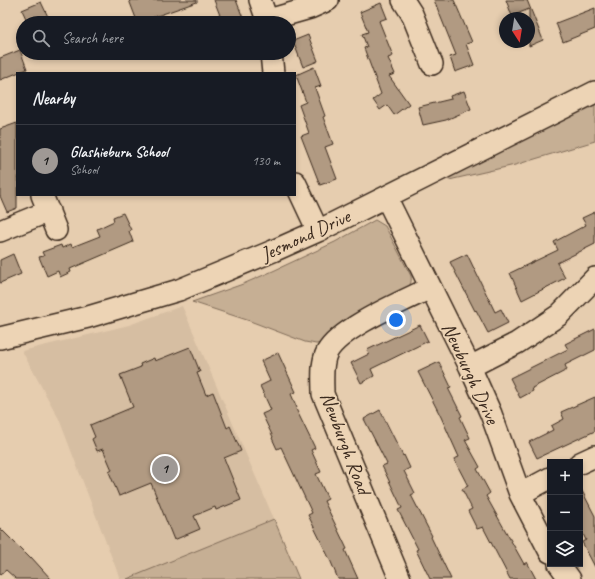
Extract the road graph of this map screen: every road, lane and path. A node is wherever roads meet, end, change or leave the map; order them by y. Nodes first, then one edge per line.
1 (260, 0) edge
2 (328, 0) edge
3 (403, 0) edge
4 (266, 16) edge
5 (286, 16) edge
6 (271, 60) edge
7 (432, 64) dead end
8 (272, 72) edge
9 (595, 92) edge
10 (296, 184) edge
11 (386, 197) junction
12 (46, 203) edge
13 (56, 230) dead end
14 (0, 231) edge
15 (318, 231) junction
16 (595, 278) edge
17 (430, 288) junction
18 (0, 338) edge
19 (470, 367) junction
20 (595, 456) edge
21 (583, 462) edge
22 (547, 480) edge
23 (520, 494) junction
24 (547, 546) edge
25 (561, 567) edge
26 (400, 579) edge
27 (570, 579) edge

1 - 4 street
2 - 5 street
3 - 7 street
6 - 8 street
9 - 11 street, Jesmond Drive
10 - 15 street
11 - 15 street, Jesmond Drive
11 - 17 street, Newburgh Drive
12 - 13 street
12 - 14 street
15 - 18 street, Jesmond Drive
16 - 19 street
17 - 19 street, Newburgh Drive
17 - 26 street, Newburgh Road
19 - 23 street, Newburgh Drive
20 - 21 street
22 - 23 street
23 - 24 street, Newburgh Drive
25 - 27 street

